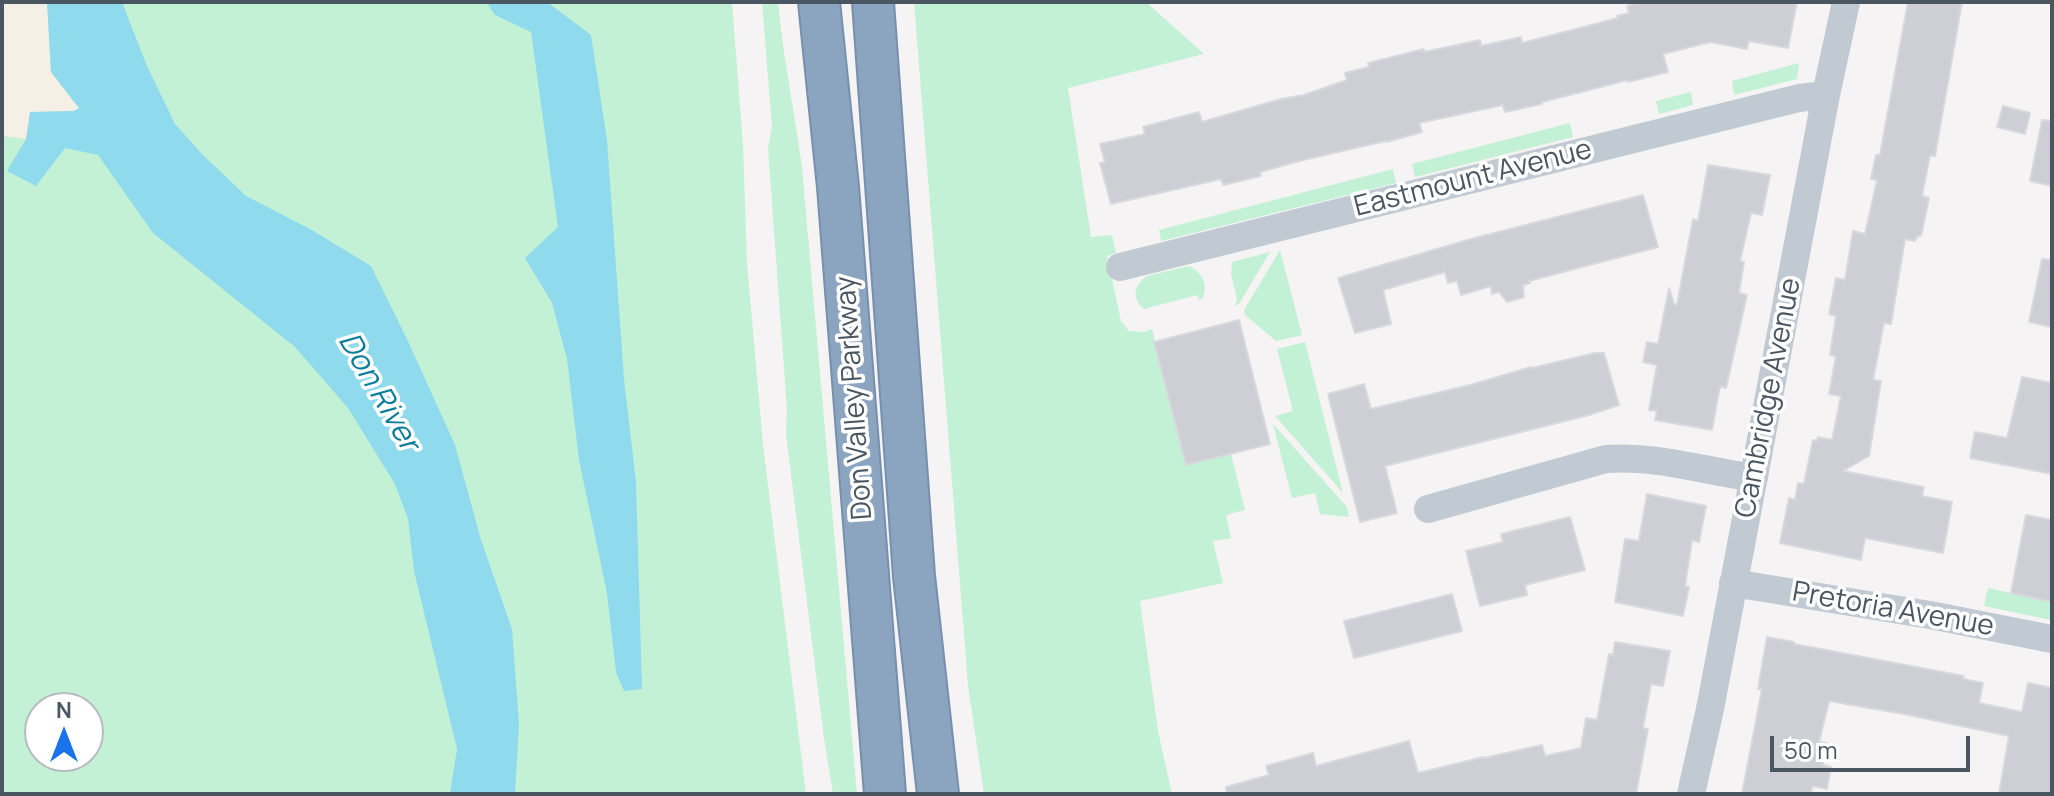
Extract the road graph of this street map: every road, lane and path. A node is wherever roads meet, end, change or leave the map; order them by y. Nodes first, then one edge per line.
1 (819, 2) edge
2 (873, 2) edge
3 (1846, 2) edge
4 (1826, 95) junction
5 (1120, 267) dead end
6 (1754, 478) junction
7 (1428, 509) dead end
8 (1733, 583) junction
9 (2052, 639) edge
10 (885, 794) edge
11 (938, 794) edge
12 (1691, 794) edge

1 - 10 highway, Don Valley Parkway
2 - 11 highway, Don Valley Parkway
3 - 4 street, Cambridge Avenue
4 - 5 street, Eastmount Avenue
4 - 6 street, Cambridge Avenue
6 - 7 street
6 - 8 street, Cambridge Avenue
8 - 9 street, Pretoria Avenue
8 - 12 street, Cambridge Avenue

